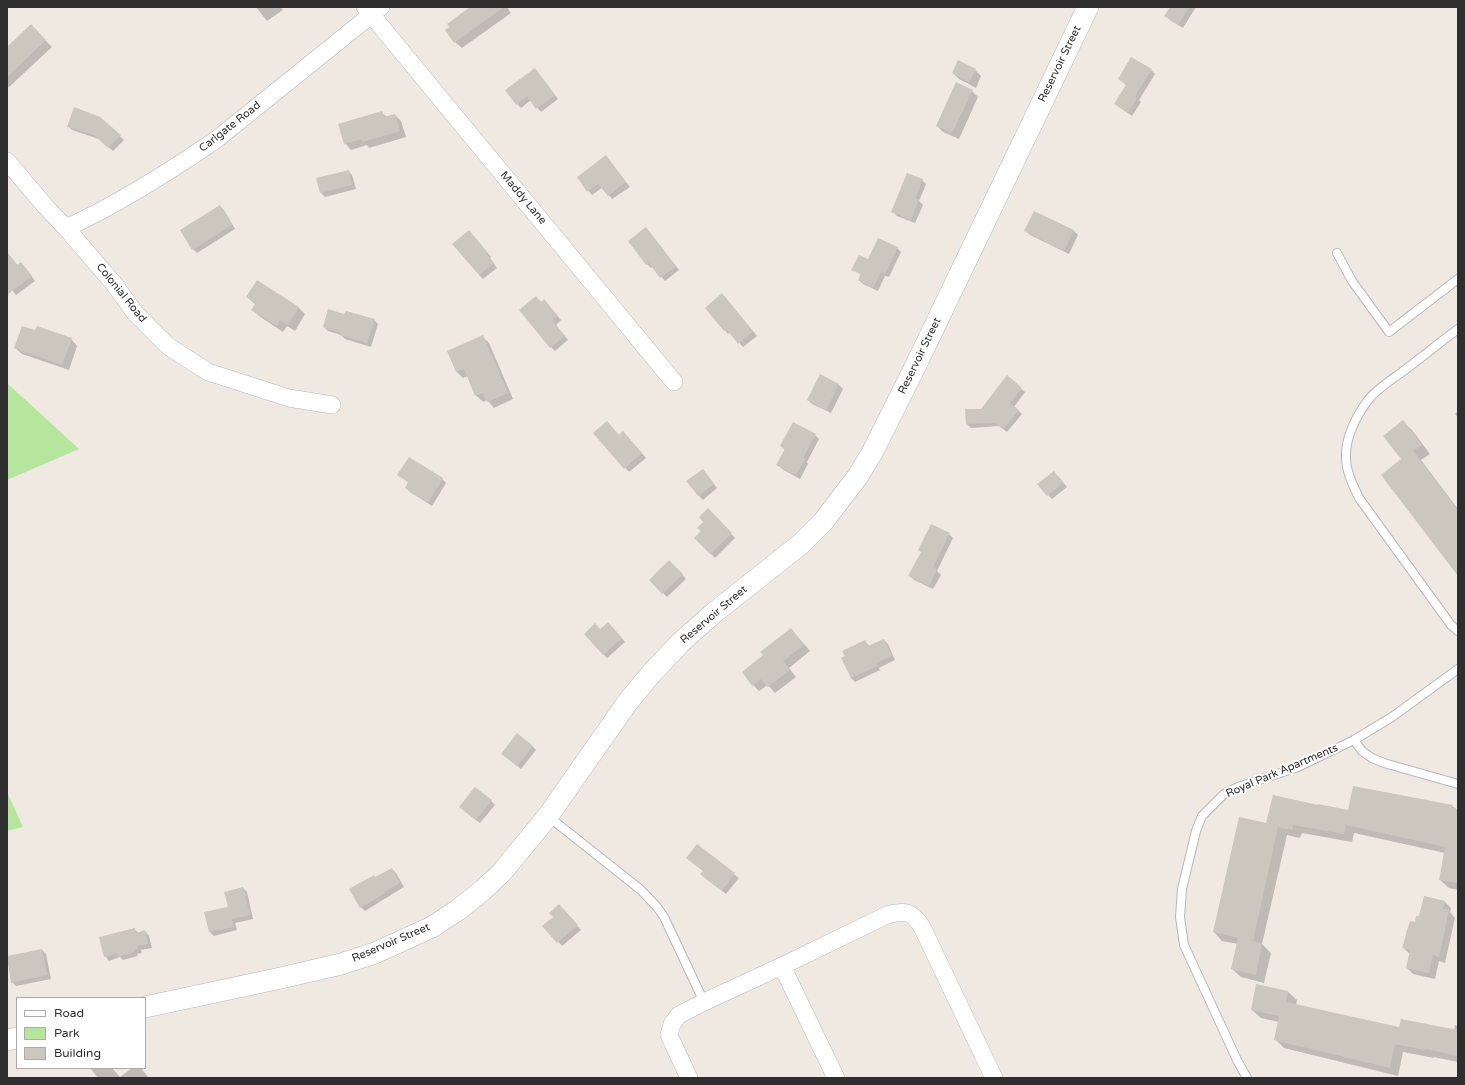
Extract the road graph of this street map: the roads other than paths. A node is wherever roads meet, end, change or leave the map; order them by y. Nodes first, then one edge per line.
1 (1088, 7) edge
2 (373, 10) edge
3 (7, 160) edge
4 (66, 228) junction
5 (1337, 253) dead end
6 (1458, 279) edge
7 (1458, 329) edge
8 (674, 382) dead end
9 (332, 405) dead end
10 (1458, 631) edge
11 (1458, 669) edge
12 (1354, 740) junction
13 (1458, 784) edge
14 (548, 816) junction
15 (782, 966) junction
16 (704, 1002) junction
17 (146, 1007) edge
18 (689, 1078) edge
19 (836, 1078) edge
20 (994, 1078) edge
21 (1247, 1078) edge

1 - 14 street, Reservoir Street
2 - 4 street, Carlgate Road
2 - 8 street, Maddy Lane
3 - 4 street, Colonial Road
4 - 9 street, Colonial Road
5 - 6 lane
7 - 10 lane
11 - 12 lane, Royal Park Apartments
12 - 13 lane
12 - 21 lane, Royal Park Apartments
14 - 16 lane
14 - 17 street, Reservoir Street
15 - 16 street
15 - 19 street
15 - 20 street
16 - 18 street

